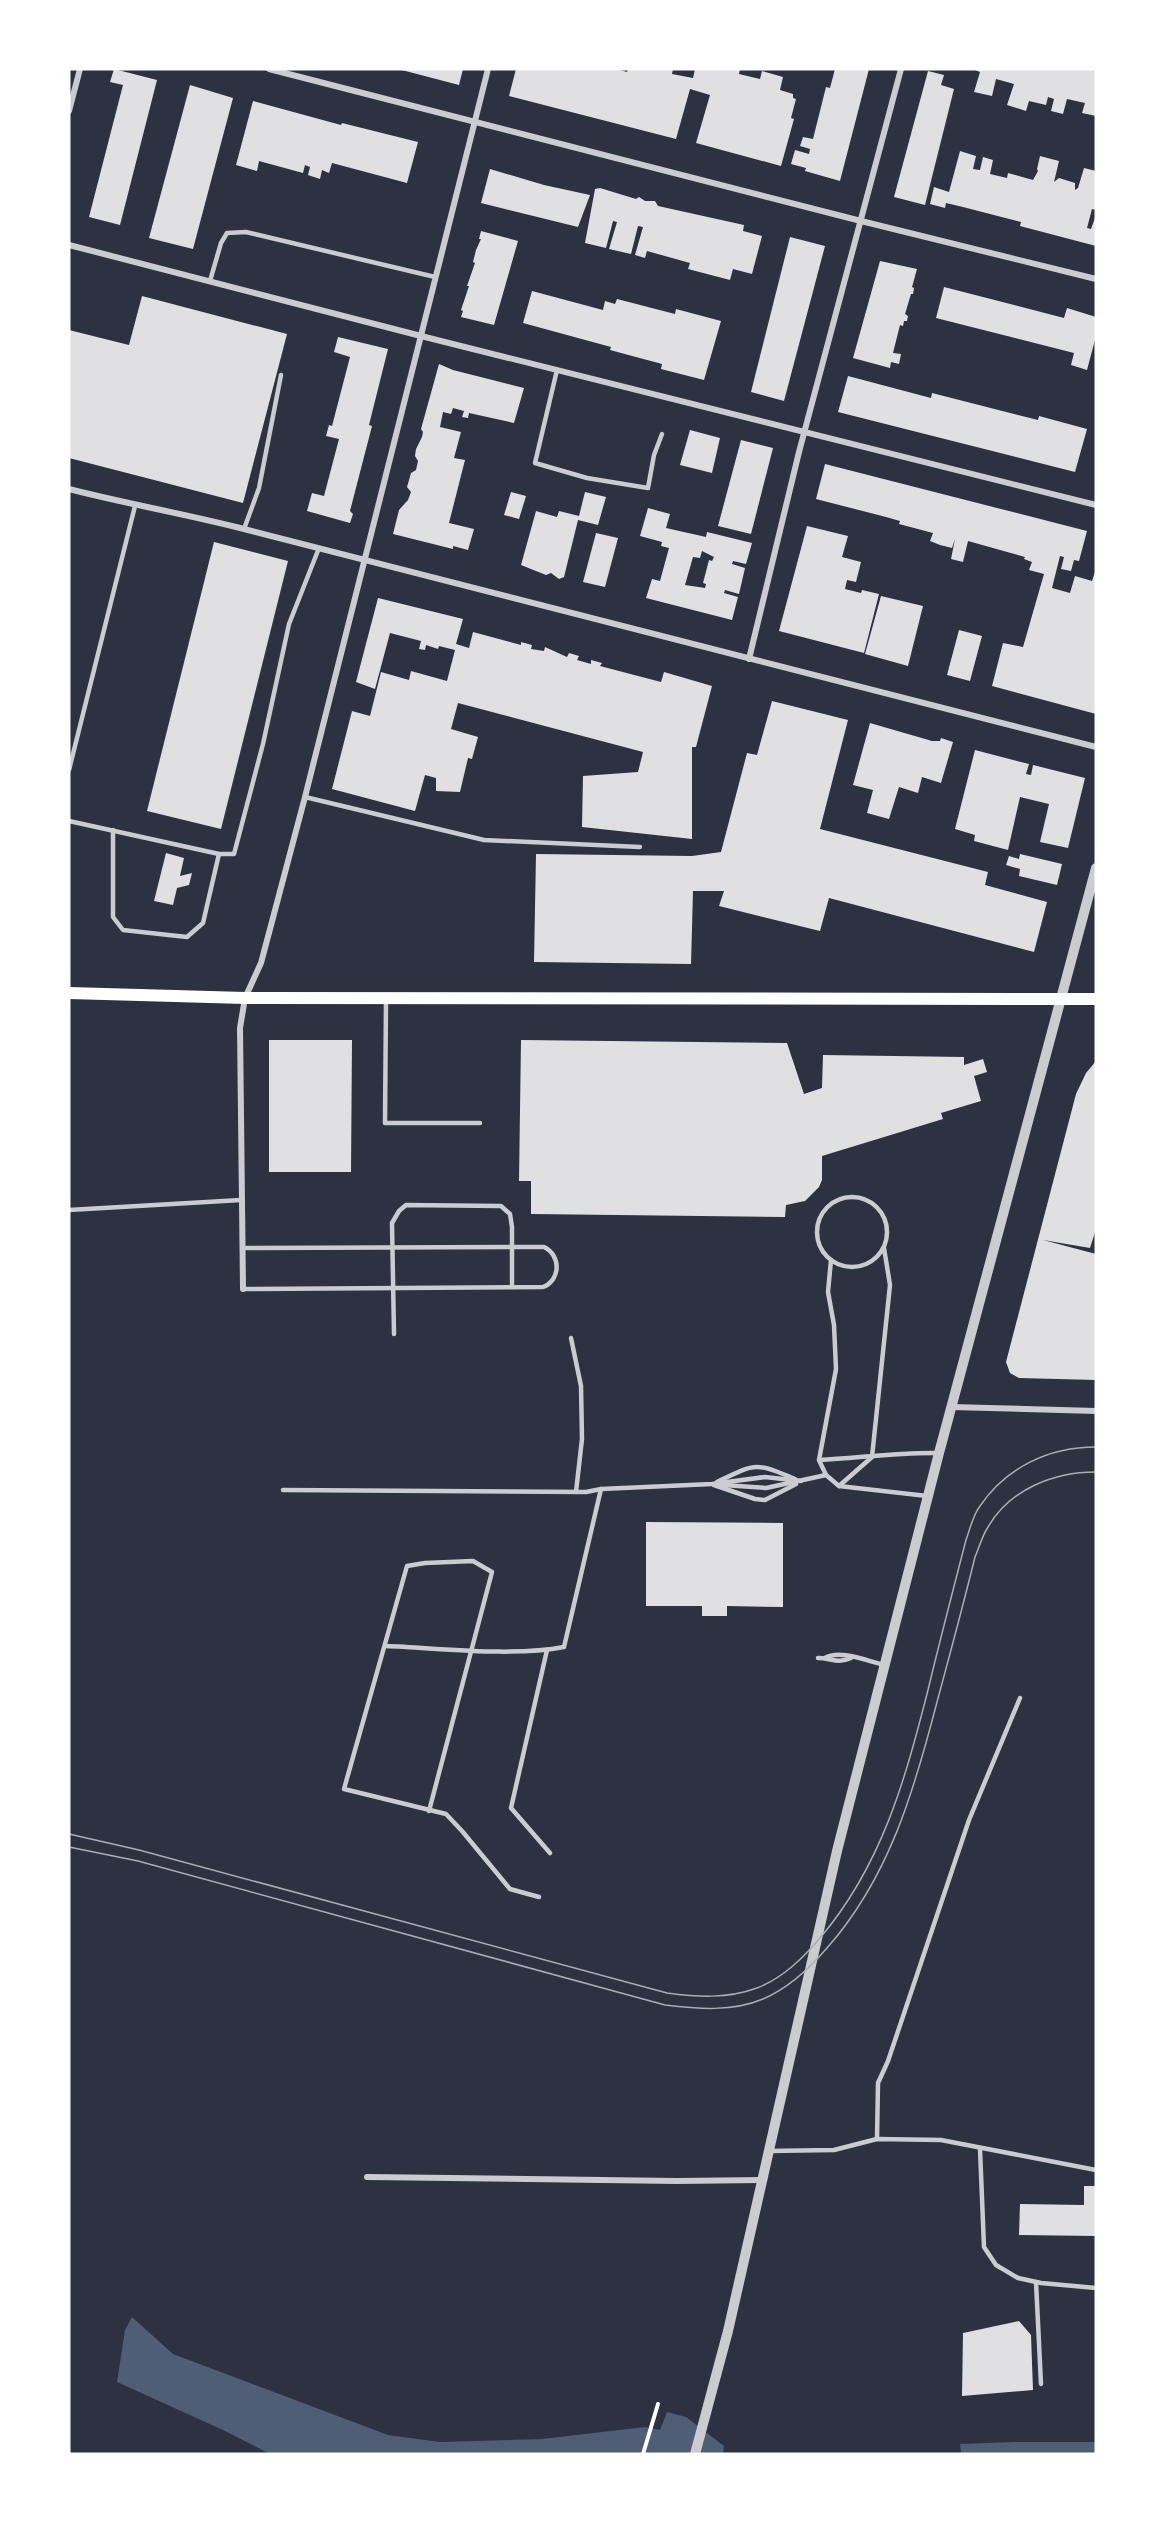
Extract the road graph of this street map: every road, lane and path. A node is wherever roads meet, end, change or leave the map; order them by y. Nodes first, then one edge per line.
1 (80, 69) edge
2 (269, 69) edge
3 (488, 69) edge
4 (901, 69) edge
5 (69, 111) edge
6 (474, 122) junction
7 (861, 221) junction
8 (69, 245) edge
9 (435, 278) junction
10 (1096, 279) edge
11 (210, 281) junction
12 (421, 336) junction
13 (557, 370) junction
14 (281, 375) dead end
15 (804, 431) junction
16 (662, 434) dead end
17 (69, 489) edge
18 (1096, 505) edge
19 (135, 506) junction
20 (244, 529) junction
21 (319, 548) junction
22 (364, 559) junction
23 (749, 659) junction
24 (1096, 747) edge
25 (69, 770) edge
26 (304, 797) junction
27 (69, 821) edge
28 (113, 830) junction
29 (640, 847) dead end
30 (219, 854) junction
31 (1096, 868) edge
32 (69, 993) edge
33 (244, 998) junction
34 (387, 998) junction
35 (1061, 999) junction
36 (1096, 999) edge
37 (480, 1123) dead end
38 (241, 1200) junction
39 (69, 1210) edge
40 (512, 1247) junction
41 (242, 1248) junction
42 (884, 1248) junction
43 (392, 1249) junction
44 (831, 1260) junction
45 (512, 1287) junction
46 (393, 1288) junction
47 (243, 1289) joint
48 (394, 1334) dead end
49 (572, 1338) dead end
50 (951, 1407) junction
51 (1096, 1412) edge
52 (939, 1453) junction
53 (872, 1457) junction
54 (819, 1460) junction
55 (826, 1475) junction
56 (801, 1481) junction
57 (712, 1484) junction
58 (839, 1486) junction
59 (601, 1489) junction
60 (284, 1490) dead end
61 (576, 1492) junction
62 (927, 1496) junction
63 (386, 1646) junction
64 (472, 1650) junction
65 (547, 1650) junction
66 (818, 1658) dead end
67 (885, 1665) junction
68 (1020, 1698) dead end
69 (429, 1811) junction
70 (550, 1852) dead end
71 (539, 1897) dead end
72 (877, 2139) junction
73 (980, 2149) junction
74 (768, 2151) junction
75 (1096, 2170) edge
76 (367, 2177) dead end
77 (762, 2180) junction
78 (1036, 2282) junction
79 (1096, 2288) edge
80 (1041, 2384) dead end
81 (658, 2404) dead end
82 (643, 2454) edge
83 (695, 2454) edge

1 - 5 street
2 - 6 street
3 - 6 street
4 - 7 street
6 - 7 street
6 - 9 street
7 - 10 street
7 - 15 street
8 - 11 street
9 - 11 lane
9 - 12 street
11 - 12 street
12 - 13 street
12 - 22 street
13 - 15 street
13 - 16 lane
14 - 20 lane
15 - 18 street
15 - 23 street
17 - 19 street
19 - 20 street
19 - 25 lane
20 - 21 street
21 - 22 street
21 - 30 lane
22 - 23 street
22 - 26 street
23 - 24 street
26 - 29 lane
26 - 33 street
27 - 28 lane
28 - 30 lane
28 - 30 lane
31 - 35 street
32 - 33 main road
33 - 34 main road
33 - 38 street
34 - 35 main road
34 - 37 lane
35 - 36 main road
35 - 50 street
38 - 39 lane
38 - 41 street
40 - 43 lane
40 - 43 lane
40 - 45 lane
40 - 45 lane
41 - 43 lane
41 - 47 street
42 - 44 lane
42 - 44 lane
42 - 53 lane
43 - 46 lane
44 - 54 lane
45 - 46 lane
46 - 47 lane
46 - 48 lane
49 - 61 lane
50 - 51 street
50 - 52 street
52 - 53 lane
52 - 62 street
53 - 54 lane
53 - 58 lane
54 - 55 lane
55 - 56 lane
55 - 58 lane
56 - 57 lane
56 - 57 lane
56 - 57 lane
56 - 57 lane
57 - 59 lane
58 - 62 lane
59 - 61 lane
59 - 65 lane
60 - 61 lane
62 - 67 street
63 - 64 lane
63 - 64 lane
63 - 69 lane
64 - 65 lane
64 - 69 lane
65 - 70 lane
66 - 67 lane
67 - 74 street
68 - 72 lane
69 - 71 lane
72 - 73 lane
72 - 74 lane
73 - 75 lane
73 - 78 lane
74 - 77 street
76 - 77 street
77 - 83 street
78 - 79 lane
78 - 80 lane
81 - 82 path

